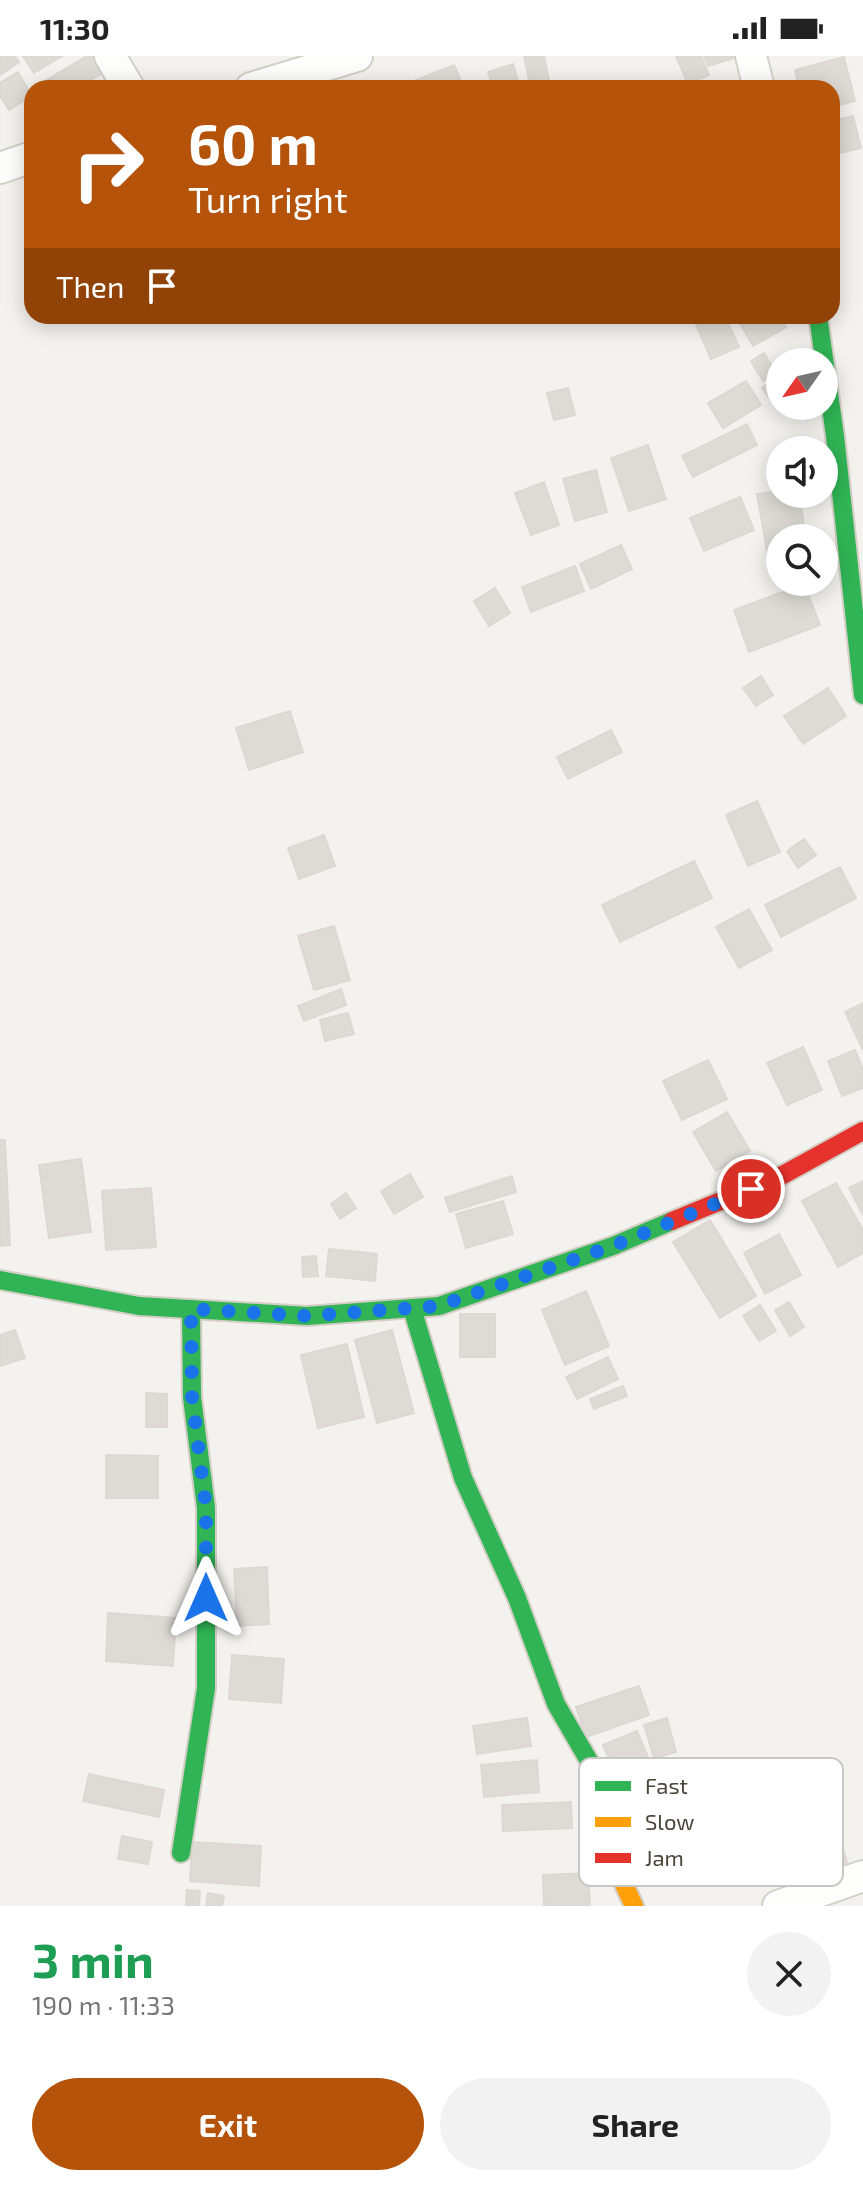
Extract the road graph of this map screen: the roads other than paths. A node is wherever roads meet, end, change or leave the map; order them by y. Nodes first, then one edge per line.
1 (110, 56) edge
2 (357, 56) edge
3 (751, 56) edge
4 (124, 80) edge
5 (278, 80) edge
6 (757, 80) edge
7 (24, 160) edge
8 (0, 168) edge
9 (819, 324) edge
10 (863, 695) edge
11 (863, 1131) edge
12 (0, 1280) edge
13 (412, 1308) junction
14 (191, 1309) junction
15 (587, 1758) edge
16 (181, 1853) dead end
17 (863, 1876) edge
18 (843, 1883) edge
19 (625, 1886) edge
20 (835, 1886) edge
21 (634, 1906) edge
22 (778, 1906) edge

1 - 4 street
2 - 5 street
3 - 6 street
7 - 8 street
9 - 10 street
11 - 13 street
12 - 14 street
13 - 14 street
13 - 15 street
14 - 16 street
17 - 18 street
19 - 21 street
20 - 22 street

